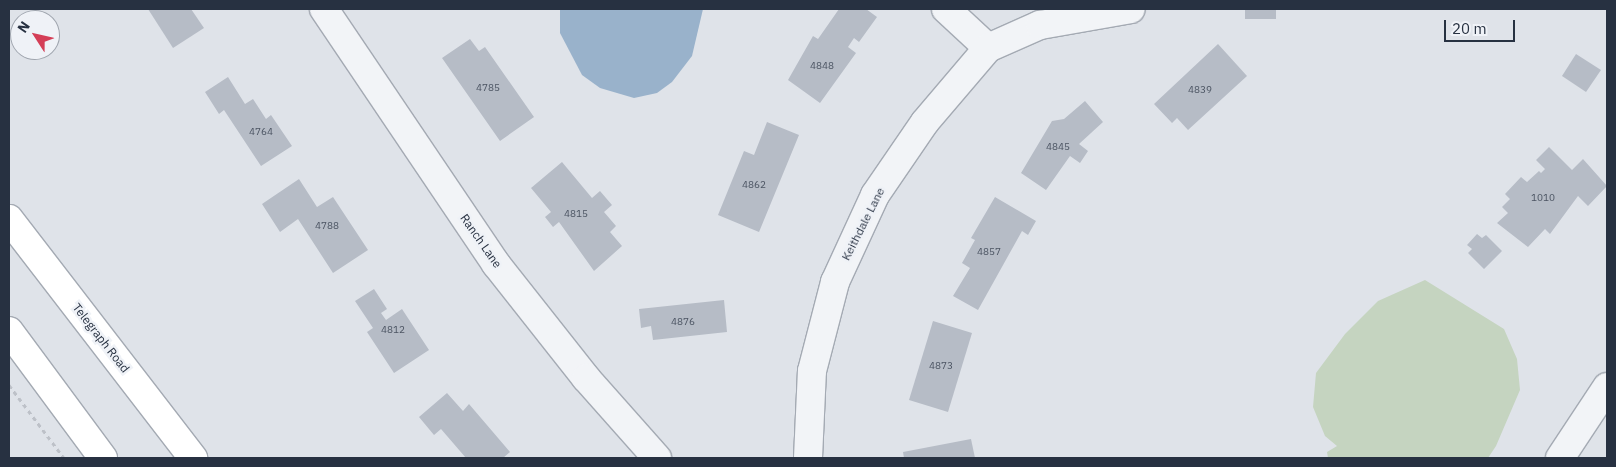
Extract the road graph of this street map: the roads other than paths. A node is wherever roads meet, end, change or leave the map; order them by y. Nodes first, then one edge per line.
1 (324, 9) edge
2 (946, 9) edge
3 (1131, 9) edge
4 (1048, 17) edge
5 (988, 48) junction
6 (9, 219) edge
7 (9, 330) edge
8 (1607, 388) edge
9 (103, 458) edge
10 (193, 458) edge
11 (657, 458) edge
12 (808, 458) edge
13 (1560, 458) edge

1 - 11 street, Ranch Lane
2 - 5 street
3 - 4 street
4 - 5 street
5 - 12 street, Keithdale Lane
6 - 10 highway, Telegraph Road
7 - 9 highway
8 - 13 street

